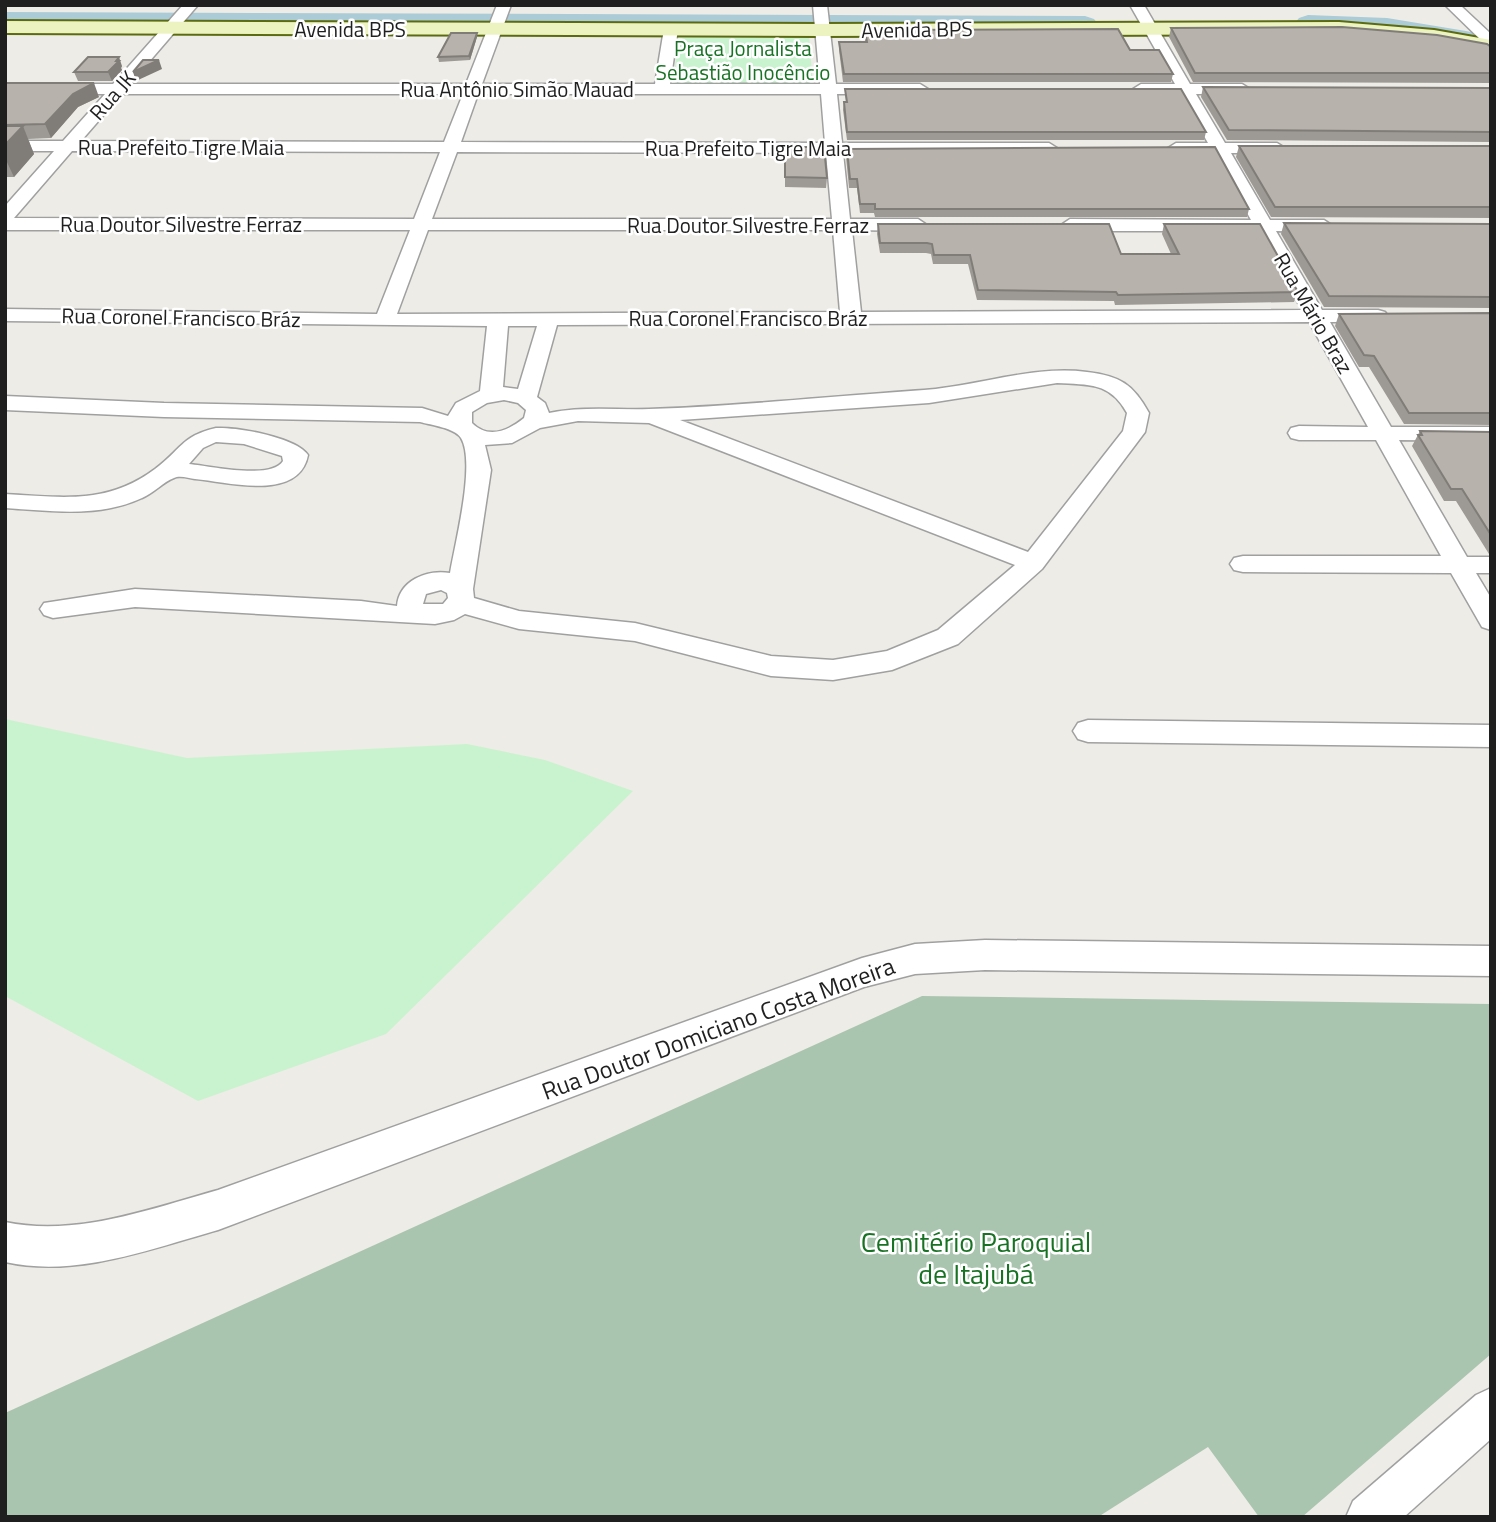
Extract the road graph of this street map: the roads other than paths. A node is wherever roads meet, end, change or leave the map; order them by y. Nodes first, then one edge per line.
1 (1452, 5) edge
2 (5, 11) edge
3 (180, 17) edge
4 (1144, 17) edge
5 (499, 18) edge
6 (821, 18) edge
7 (5, 27) edge
8 (671, 29) junction
9 (1485, 35) edge
10 (5, 89) edge
11 (117, 89) junction
12 (472, 89) junction
13 (662, 89) junction
14 (829, 89) junction
15 (939, 89) edge
16 (1131, 89) edge
17 (1186, 89) junction
18 (1255, 89) edge
19 (5, 146) edge
20 (66, 147) junction
21 (450, 147) junction
22 (835, 148) junction
23 (1068, 148) edge
24 (1165, 148) edge
25 (1220, 148) junction
26 (1301, 148) edge
27 (5, 217) edge
28 (5, 224) edge
29 (421, 225) junction
30 (842, 225) junction
31 (937, 225) edge
32 (1046, 225) edge
33 (1264, 226) junction
34 (1344, 226) edge
35 (5, 315) edge
36 (1397, 316) edge
37 (851, 317) junction
38 (1316, 317) junction
39 (549, 319) junction
40 (385, 320) junction
41 (498, 320) junction
42 (491, 394) junction
43 (5, 403) edge
44 (470, 403) junction
45 (531, 407) junction
46 (422, 415) junction
47 (648, 416) junction
48 (467, 431) junction
49 (1299, 433) dead end
50 (1491, 433) edge
51 (1383, 434) junction
52 (505, 437) junction
53 (171, 469) dead end
54 (479, 470) junction
55 (5, 501) edge
56 (463, 558) junction
57 (1033, 563) junction
58 (1243, 564) dead end
59 (1458, 564) junction
60 (1491, 565) edge
61 (460, 596) junction
62 (417, 597) junction
63 (53, 608) dead end
64 (1491, 621) edge
65 (1088, 731) dead end
66 (1491, 736) edge
67 (1491, 961) edge
68 (5, 1242) edge
69 (1491, 1410) edge
70 (1369, 1517) edge

1 - 9 street
2 - 3 main road, Avenida BPS
3 - 5 main road, Avenida BPS
3 - 7 main road, Avenida BPS
3 - 11 street, Rua JK
4 - 6 main road, Avenida BPS
4 - 9 main road, Avenida BPS
4 - 9 main road, Avenida BPS
4 - 17 street, Rua Mário Braz
5 - 6 main road, Avenida BPS
5 - 8 main road, Avenida BPS
5 - 12 street
6 - 8 main road, Avenida BPS
6 - 14 street
8 - 13 street
10 - 11 street, Rua Antônio Simão Mauad
11 - 12 street, Rua Antônio Simão Mauad
11 - 20 street, Rua JK
12 - 13 street, Rua Antônio Simão Mauad
12 - 21 street
13 - 14 street, Rua Antônio Simão Mauad
14 - 15 street, Rua Antônio Simão Mauad
14 - 22 street
16 - 17 street
17 - 18 street
17 - 25 street, Rua Mário Braz
19 - 20 street, Rua Prefeito Tigre Maia
20 - 21 street, Rua Prefeito Tigre Maia
20 - 27 street, Rua JK
21 - 22 street, Rua Prefeito Tigre Maia
21 - 29 street
22 - 23 street, Rua Prefeito Tigre Maia
22 - 30 street
24 - 25 street
25 - 26 street
25 - 33 street, Rua Mário Braz
28 - 29 street, Rua Doutor Silvestre Ferraz
29 - 30 street, Rua Doutor Silvestre Ferraz
29 - 40 street
30 - 31 street, Rua Doutor Silvestre Ferraz
30 - 37 street
32 - 33 street
33 - 34 street
33 - 38 street, Rua Mário Braz
35 - 40 street, Rua Coronel Francisco Bráz
36 - 38 street, Rua Coronel Francisco Bráz
37 - 38 street, Rua Coronel Francisco Bráz
37 - 39 street, Rua Coronel Francisco Bráz
38 - 51 street, Rua Mário Braz
39 - 41 street, Rua Coronel Francisco Bráz
39 - 45 street
40 - 41 street, Rua Coronel Francisco Bráz
41 - 42 street
42 - 44 street
42 - 45 street
43 - 46 street
44 - 46 street
44 - 48 street
45 - 47 street
45 - 52 street
46 - 48 street
47 - 57 street
47 - 57 street
48 - 52 street
48 - 54 street
49 - 51 street
50 - 51 street
51 - 59 street, Rua Mário Braz
52 - 54 street
53 - 55 street
54 - 56 street
56 - 61 street
56 - 62 street
57 - 61 street
58 - 59 street
59 - 60 street
59 - 64 street, Rua Mário Braz
61 - 62 street
62 - 63 street
65 - 66 street
67 - 68 street, Rua Doutor Domiciano Costa Moreira
69 - 70 street

